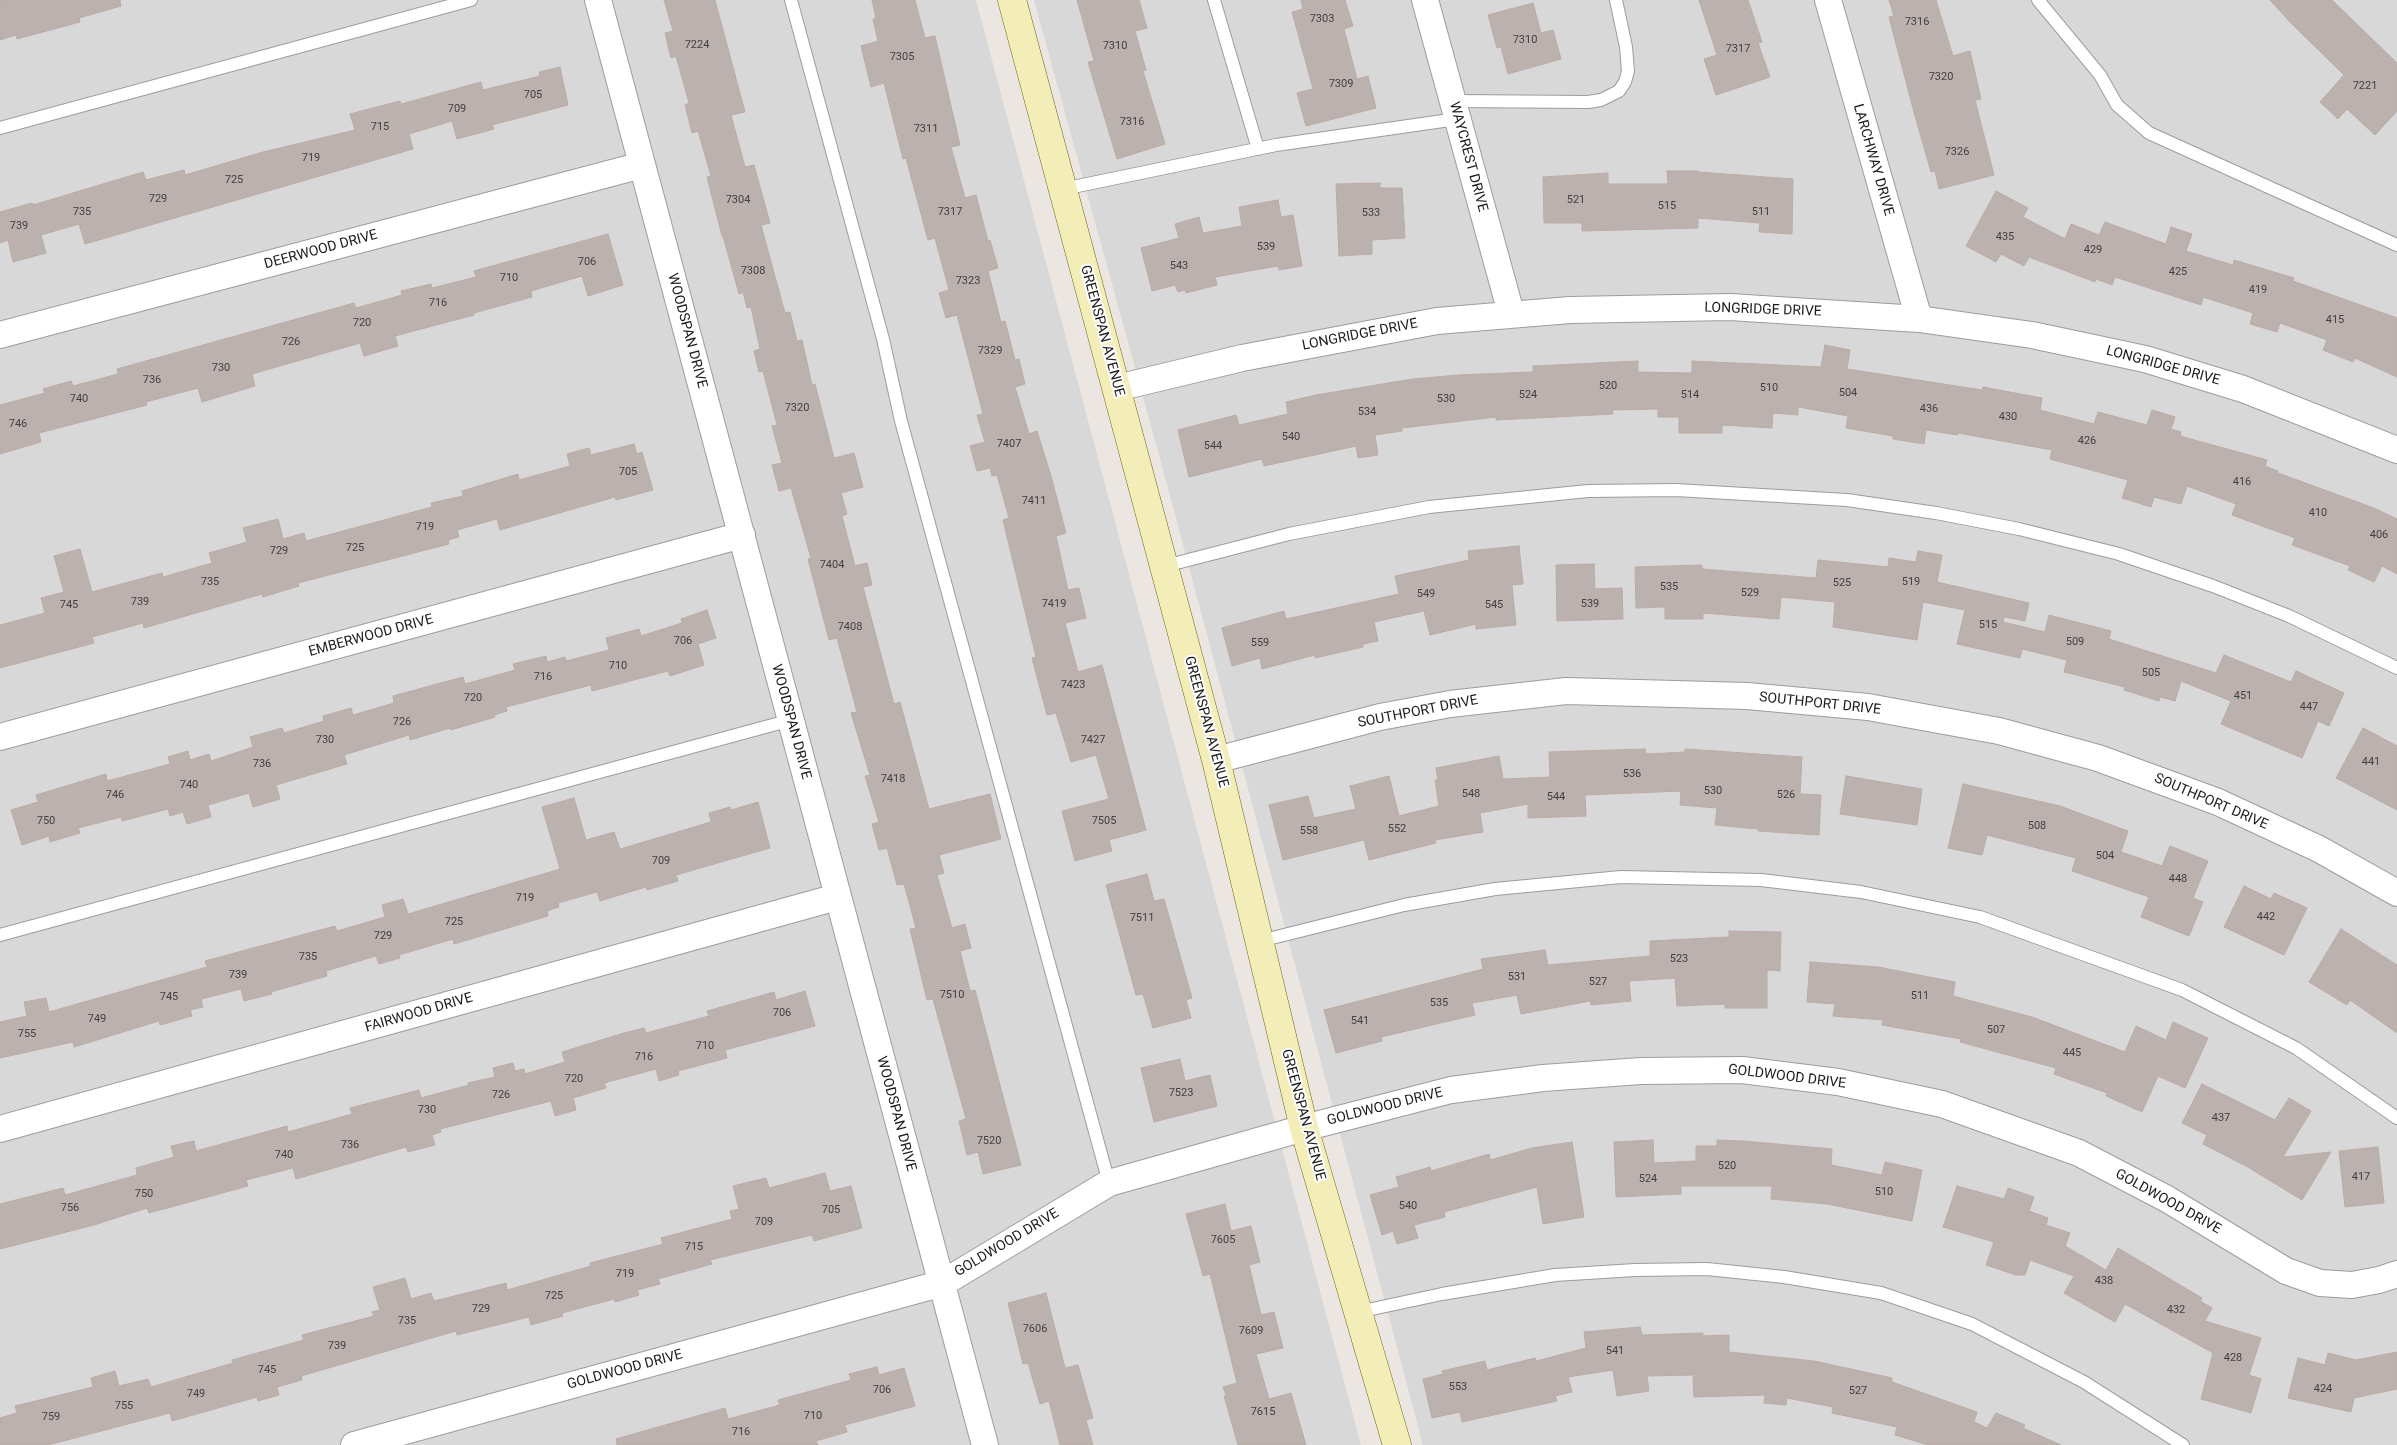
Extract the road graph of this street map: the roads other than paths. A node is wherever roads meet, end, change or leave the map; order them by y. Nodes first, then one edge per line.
1 (471, 0) edge
2 (598, 0) edge
3 (791, 0) edge
4 (1012, 0) edge
5 (1214, 0) edge
6 (1424, 0) edge
7 (1616, 0) edge
8 (1828, 0) edge
9 (2038, 0) edge
10 (1455, 110) junction
11 (0, 128) edge
12 (1258, 149) junction
13 (642, 165) junction
14 (1063, 190) junction
15 (2397, 245) edge
16 (1511, 313) junction
17 (1919, 319) junction
18 (0, 335) edge
19 (1117, 388) junction
20 (2397, 450) edge
21 (742, 535) junction
22 (1165, 566) junction
23 (2397, 668) edge
24 (791, 720) junction
25 (0, 737) edge
26 (1216, 760) junction
27 (2397, 893) edge
28 (837, 897) junction
29 (0, 935) edge
30 (1260, 941) junction
31 (2397, 1118) edge
32 (1304, 1128) junction
33 (0, 1129) edge
34 (1109, 1183) junction
35 (2397, 1274) edge
36 (943, 1283) junction
37 (1358, 1312) junction
38 (354, 1445) edge
39 (985, 1445) edge
40 (1396, 1445) edge
41 (2183, 1445) edge

1 - 11 lane
2 - 13 street, WOODSPAN DRIVE
3 - 34 lane
4 - 14 street, GREENSPAN AVENUE
5 - 12 lane
6 - 10 street, WAYCREST DRIVE
7 - 10 lane
8 - 17 street, LARCHWAY DRIVE
9 - 15 lane
10 - 12 lane
10 - 16 street, WAYCREST DRIVE
12 - 14 lane
13 - 18 street, DEERWOOD DRIVE
13 - 21 street, WOODSPAN DRIVE
14 - 19 street, GREENSPAN AVENUE
16 - 17 street, LONGRIDGE DRIVE
16 - 19 street, LONGRIDGE DRIVE
17 - 20 street, LONGRIDGE DRIVE
19 - 22 street, GREENSPAN AVENUE
21 - 24 street, WOODSPAN DRIVE
21 - 25 street, EMBERWOOD DRIVE
22 - 23 lane
22 - 26 street, GREENSPAN AVENUE
24 - 28 street, WOODSPAN DRIVE
24 - 29 lane
26 - 27 street, SOUTHPORT DRIVE
26 - 30 street, GREENSPAN AVENUE
28 - 33 street, FAIRWOOD DRIVE
28 - 36 street, WOODSPAN DRIVE
30 - 31 lane
30 - 32 street, GREENSPAN AVENUE
32 - 34 street, GOLDWOOD DRIVE
32 - 35 street, GOLDWOOD DRIVE
32 - 37 street, GREENSPAN AVENUE
34 - 36 street, GOLDWOOD DRIVE
36 - 38 street, GOLDWOOD DRIVE
36 - 39 street, WOODSPAN DRIVE
37 - 40 street, GREENSPAN AVENUE
37 - 41 lane

